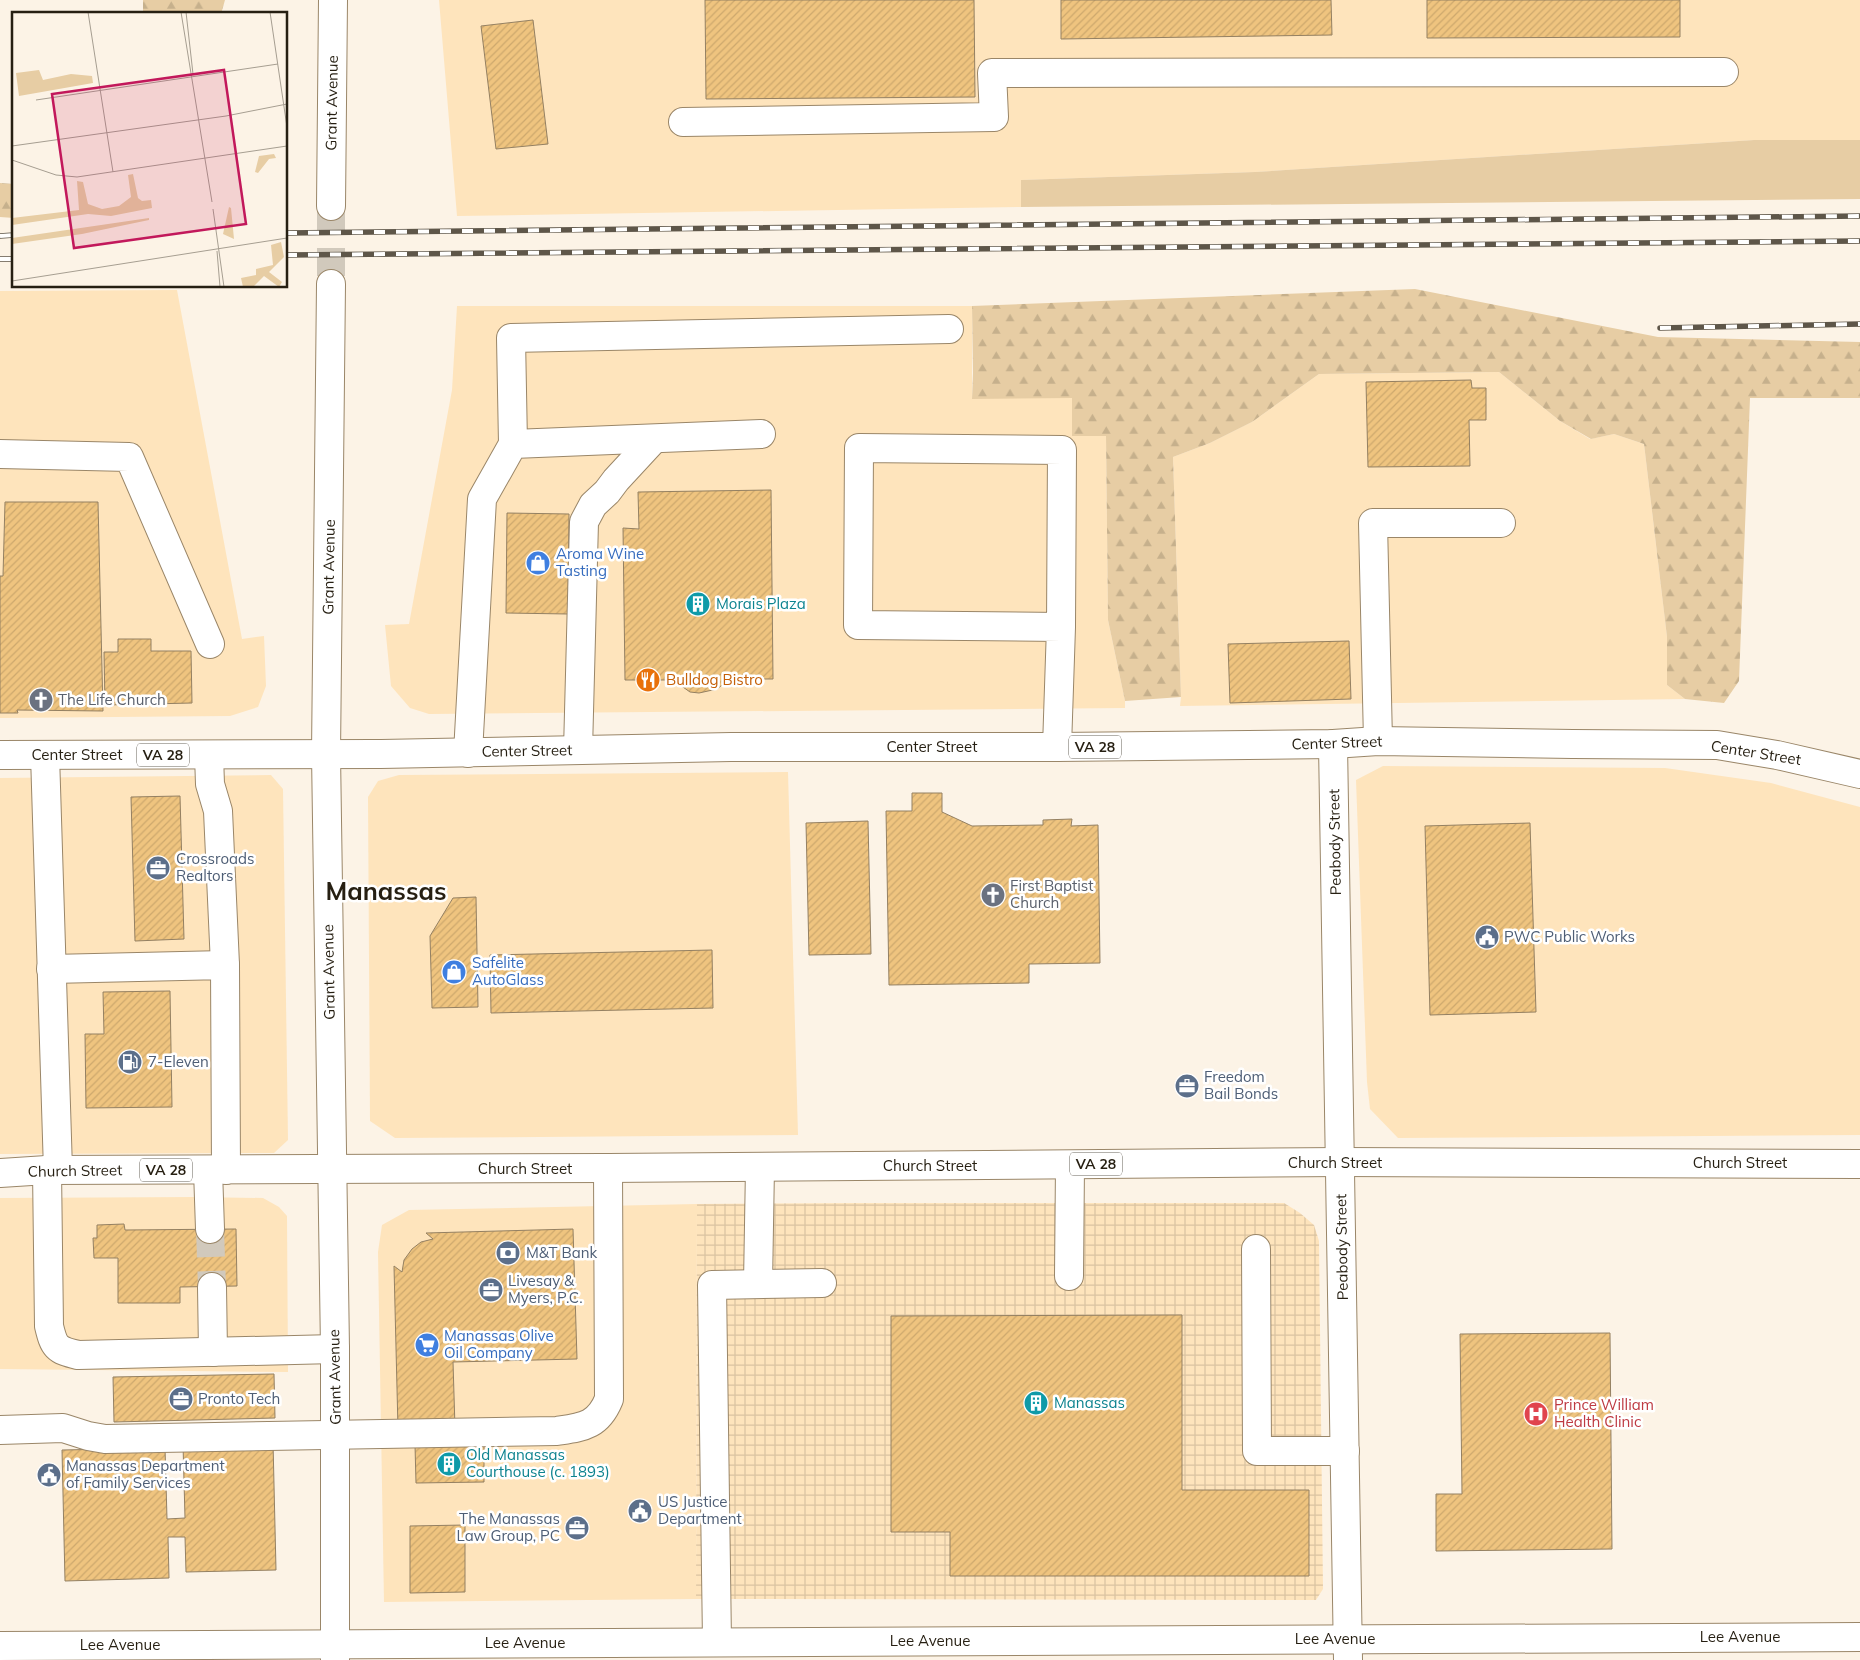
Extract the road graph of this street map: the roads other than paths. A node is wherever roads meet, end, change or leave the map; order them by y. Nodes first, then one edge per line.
1 (333, 0) edge
2 (1724, 72) dead end
3 (683, 122) dead end
4 (331, 206) tunnel mouth
5 (331, 284) tunnel mouth
6 (949, 329) dead end
7 (761, 434) dead end
8 (653, 440) junction
9 (513, 444) junction
10 (0, 454) edge
11 (1501, 523) dead end
12 (1061, 627) junction
13 (210, 644) dead end
14 (1378, 741) junction
15 (1333, 744) junction
16 (1057, 747) junction
17 (578, 750) junction
18 (468, 753) junction
19 (326, 754) junction
20 (44, 755) junction
21 (209, 755) junction
22 (0, 756) edge
23 (1860, 774) edge
24 (225, 965) junction
25 (51, 969) junction
26 (1341, 1162) junction
27 (1070, 1164) junction
28 (1860, 1164) edge
29 (760, 1167) junction
30 (608, 1168) junction
31 (52, 1170) junction
32 (217, 1170) junction
33 (332, 1170) junction
34 (0, 1173) edge
35 (210, 1229) tunnel mouth
36 (1256, 1249) dead end
37 (1069, 1276) dead end
38 (822, 1283) dead end
39 (758, 1284) junction
40 (212, 1287) tunnel mouth
41 (335, 1349) junction
42 (213, 1352) junction
43 (0, 1430) edge
44 (336, 1435) junction
45 (1345, 1451) junction
46 (1860, 1637) edge
47 (717, 1642) junction
48 (0, 1646) edge
49 (1348, 1650) edge
50 (831, 1651) edge
51 (336, 1652) edge
52 (82, 1653) edge

1 - 4 main road, Grant Avenue
2 - 3 main road
5 - 19 main road, Grant Avenue
6 - 9 main road
7 - 8 main road
8 - 9 main road
8 - 17 main road
9 - 18 main road
10 - 13 main road
11 - 14 main road
12 - 12 main road
12 - 16 main road
14 - 15 main road, Center Street / VA 28
14 - 23 main road, Center Street / VA 28
15 - 16 main road, Center Street / VA 28
15 - 26 main road, Peabody Street
16 - 17 main road, Center Street / VA 28
17 - 18 main road, Center Street / VA 28
18 - 19 main road, Center Street / VA 28
19 - 21 main road, Center Street / VA 28
19 - 33 main road, Grant Avenue
20 - 21 main road, Center Street / VA 28
20 - 22 main road, Center Street / VA 28
20 - 25 main road
21 - 24 main road
24 - 25 main road
24 - 32 main road
25 - 31 main road
26 - 27 main road, Church Street / VA 28
26 - 28 main road, Church Street / VA 28
26 - 45 main road, Peabody Street
27 - 29 main road, Church Street / VA 28
27 - 37 main road
29 - 30 main road, Church Street / VA 28
29 - 39 main road
30 - 33 main road, Church Street / VA 28
30 - 44 main road
31 - 32 main road, Church Street / VA 28
31 - 34 main road, Church Street / VA 28
31 - 42 main road
32 - 33 main road, Church Street / VA 28
32 - 35 main road
33 - 41 main road, Grant Avenue
36 - 45 main road
38 - 39 main road
39 - 47 main road
40 - 42 main road
41 - 42 main road
41 - 44 main road, Grant Avenue
43 - 44 main road
44 - 51 main road, Grant Avenue
45 - 49 main road, Peabody Street
46 - 49 main road, Lee Avenue
47 - 50 main road, Lee Avenue
47 - 51 main road, Lee Avenue
48 - 52 main road, Lee Avenue
49 - 50 main road, Lee Avenue
51 - 52 main road, Lee Avenue

